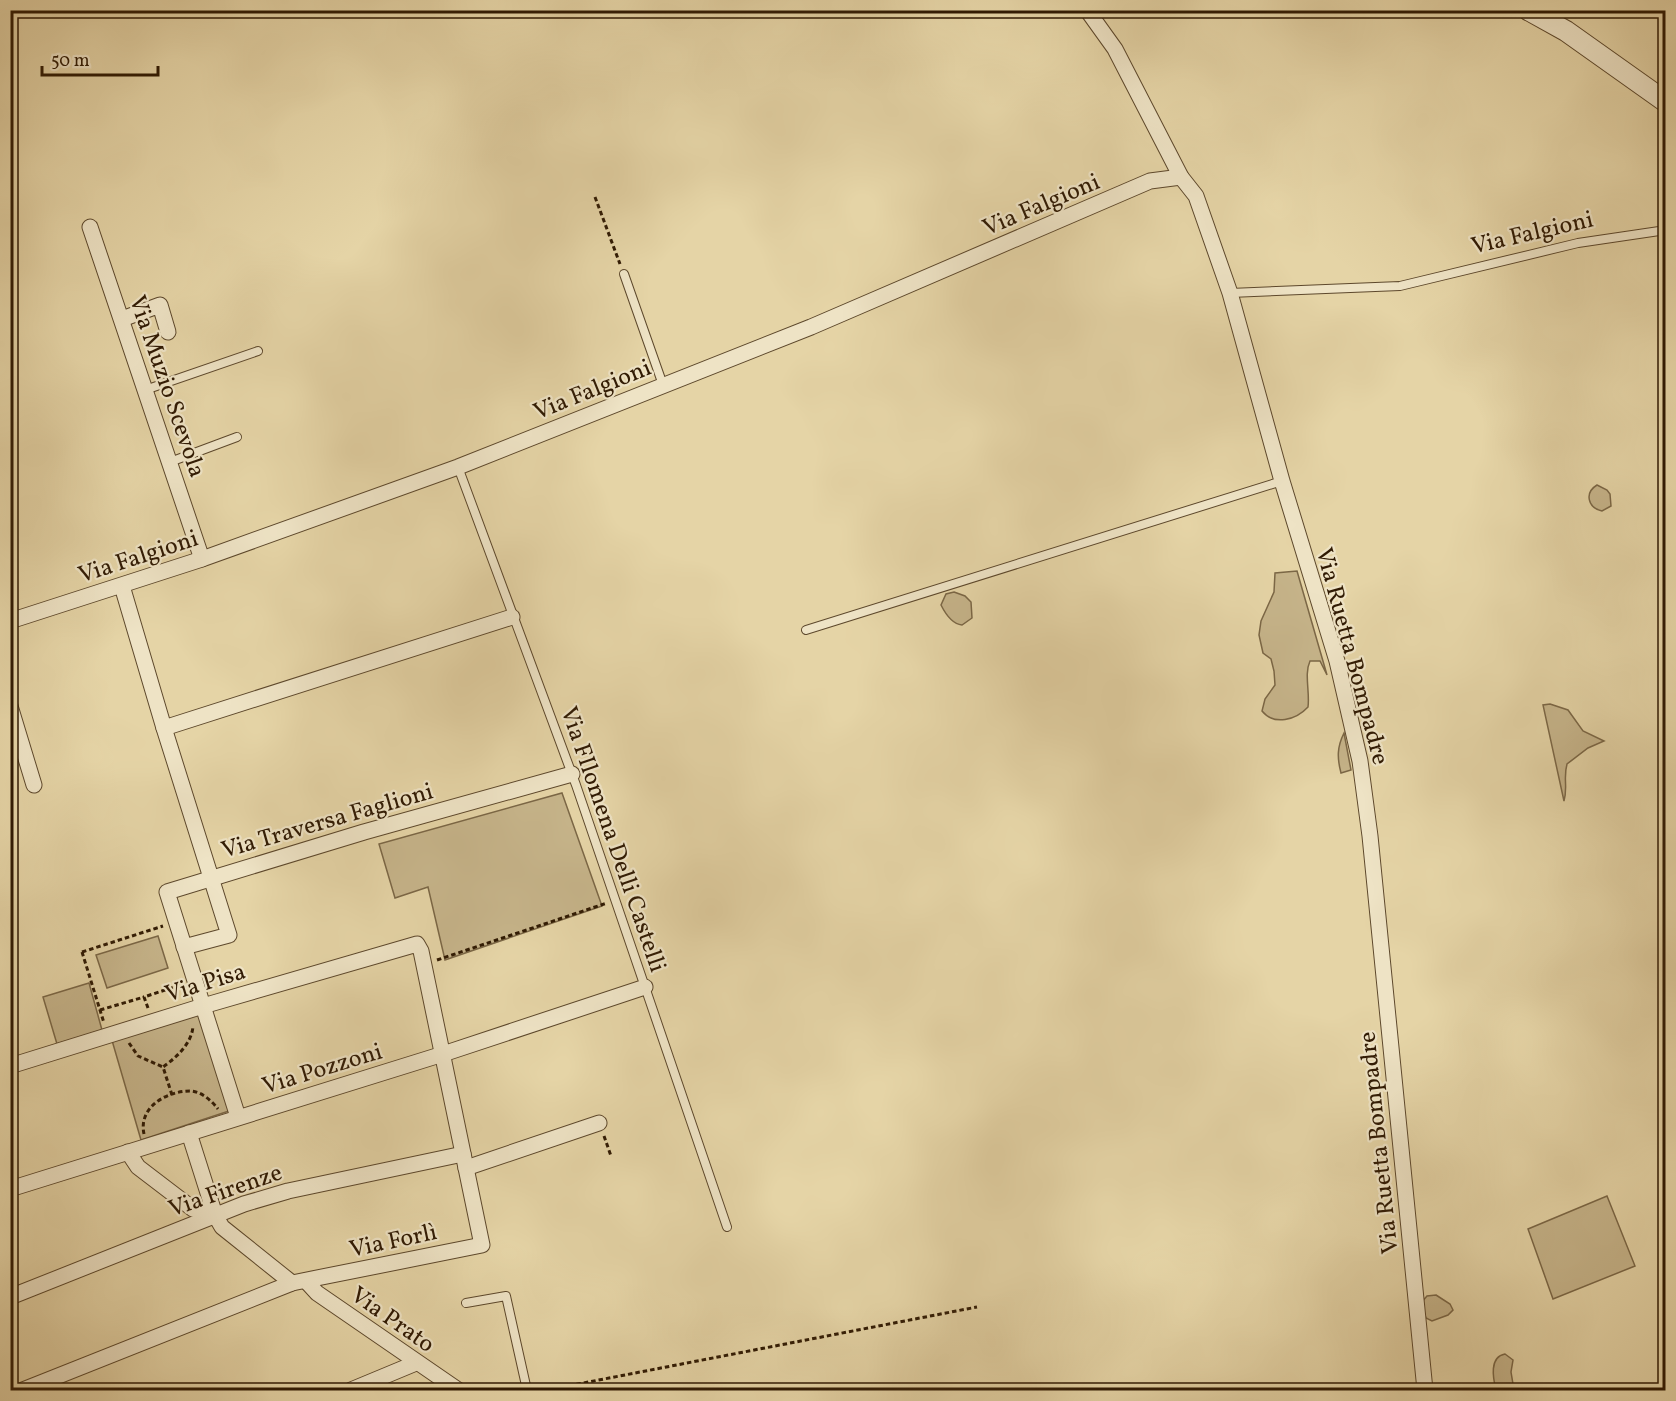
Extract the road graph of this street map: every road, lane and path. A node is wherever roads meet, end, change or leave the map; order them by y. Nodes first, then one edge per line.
1 (1087, 10) edge
2 (1528, 10) edge
3 (1665, 102) edge
4 (1181, 177) junction
5 (595, 197) dead end
6 (90, 227) dead end
7 (1665, 230) edge
8 (624, 274) joint
9 (1230, 293) junction
10 (122, 319) junction
11 (168, 333) dead end
12 (258, 351) dead end
13 (663, 385) junction
14 (145, 390) junction
15 (237, 437) dead end
16 (170, 462) junction
17 (458, 467) junction
18 (1282, 481) junction
19 (202, 559) junction
20 (122, 586) junction
21 (512, 617) junction
22 (10, 621) edge
23 (806, 630) dead end
24 (10, 706) edge
25 (164, 728) junction
26 (572, 774) junction
27 (34, 784) dead end
28 (210, 877) junction
29 (616, 900) junction
30 (168, 924) dead end
31 (413, 946) joint
32 (184, 947) junction
33 (423, 964) junction
34 (186, 982) dead end
35 (645, 987) junction
36 (144, 997) junction
37 (203, 1006) junction
38 (99, 1010) junction
39 (150, 1015) dead end
40 (193, 1023) dead end
41 (104, 1025) dead end
42 (129, 1042) dead end
43 (443, 1054) junction
44 (10, 1066) edge
45 (163, 1067) junction
46 (172, 1095) junction
47 (222, 1116) dead end
48 (238, 1117) junction
49 (599, 1123) joint
50 (189, 1133) junction
51 (146, 1141) dead end
52 (128, 1152) junction
53 (611, 1156) dead end
54 (465, 1161) junction
55 (10, 1190) edge
56 (215, 1215) junction
57 (727, 1227) dead end
58 (299, 1282) junction
59 (10, 1297) edge
60 (466, 1302) dead end
61 (977, 1307) dead end
62 (416, 1363) junction
63 (22, 1390) edge
64 (351, 1390) edge
65 (458, 1390) edge
66 (527, 1390) edge
67 (547, 1390) edge
68 (1425, 1390) edge

1 - 4 street, Via Ruetta Bompadre
2 - 3 street
4 - 9 street, Via Ruetta Bompadre
4 - 13 street, Via Falgioni
5 - 8 path
6 - 10 street, Via Muzio Scevola
7 - 9 lane, Via Falgioni
8 - 13 lane
9 - 18 street, Via Ruetta Bompadre
10 - 11 street
10 - 14 street, Via Muzio Scevola
12 - 14 lane
13 - 17 street, Via Falgioni
14 - 16 street, Via Muzio Scevola
15 - 16 lane
16 - 19 street, Via Muzio Scevola
17 - 19 street, Via Falgioni
17 - 21 lane, Via FIlomena Delli Castelli
18 - 23 lane
18 - 68 street, Via Ruetta Bompadre
19 - 20 street, Via Falgioni
20 - 22 street, Via Falgioni
20 - 25 street, Via Traversa Faglioni
21 - 25 street
21 - 26 lane, Via FIlomena Delli Castelli
24 - 27 street
25 - 28 street, Via Traversa Faglioni
26 - 28 street, Via Traversa Faglioni
26 - 29 lane, Via FIlomena Delli Castelli
28 - 32 street
28 - 32 street
29 - 33 path
29 - 35 lane, Via FIlomena Delli Castelli
30 - 38 path
31 - 33 street, Via Forlì
31 - 37 street, Via Pisa
32 - 37 street
33 - 43 street, Via Forlì
34 - 36 path
35 - 43 street, Via Pozzoni
35 - 57 lane, Via FIlomena Delli Castelli
36 - 38 path
36 - 39 path
37 - 44 street, Via Pisa
37 - 48 street
38 - 41 path
40 - 45 path
42 - 45 path
43 - 48 street, Via Pozzoni
43 - 54 street, Via Forlì
45 - 46 path
46 - 47 path
46 - 51 path
48 - 50 street, Via Pozzoni
49 - 53 path
49 - 54 street, Via Firenze
50 - 52 street, Via Pozzoni
50 - 56 street, Via Prato
52 - 55 street, Via Pozzoni
52 - 56 street, Via Prato
54 - 56 street, Via Firenze
54 - 58 street, Via Forlì
56 - 58 street, Via Prato
56 - 59 street, Via Firenze
58 - 62 street, Via Prato
58 - 63 street, Via Forlì
60 - 66 lane
61 - 67 path
62 - 64 street
62 - 65 street, Via Prato

